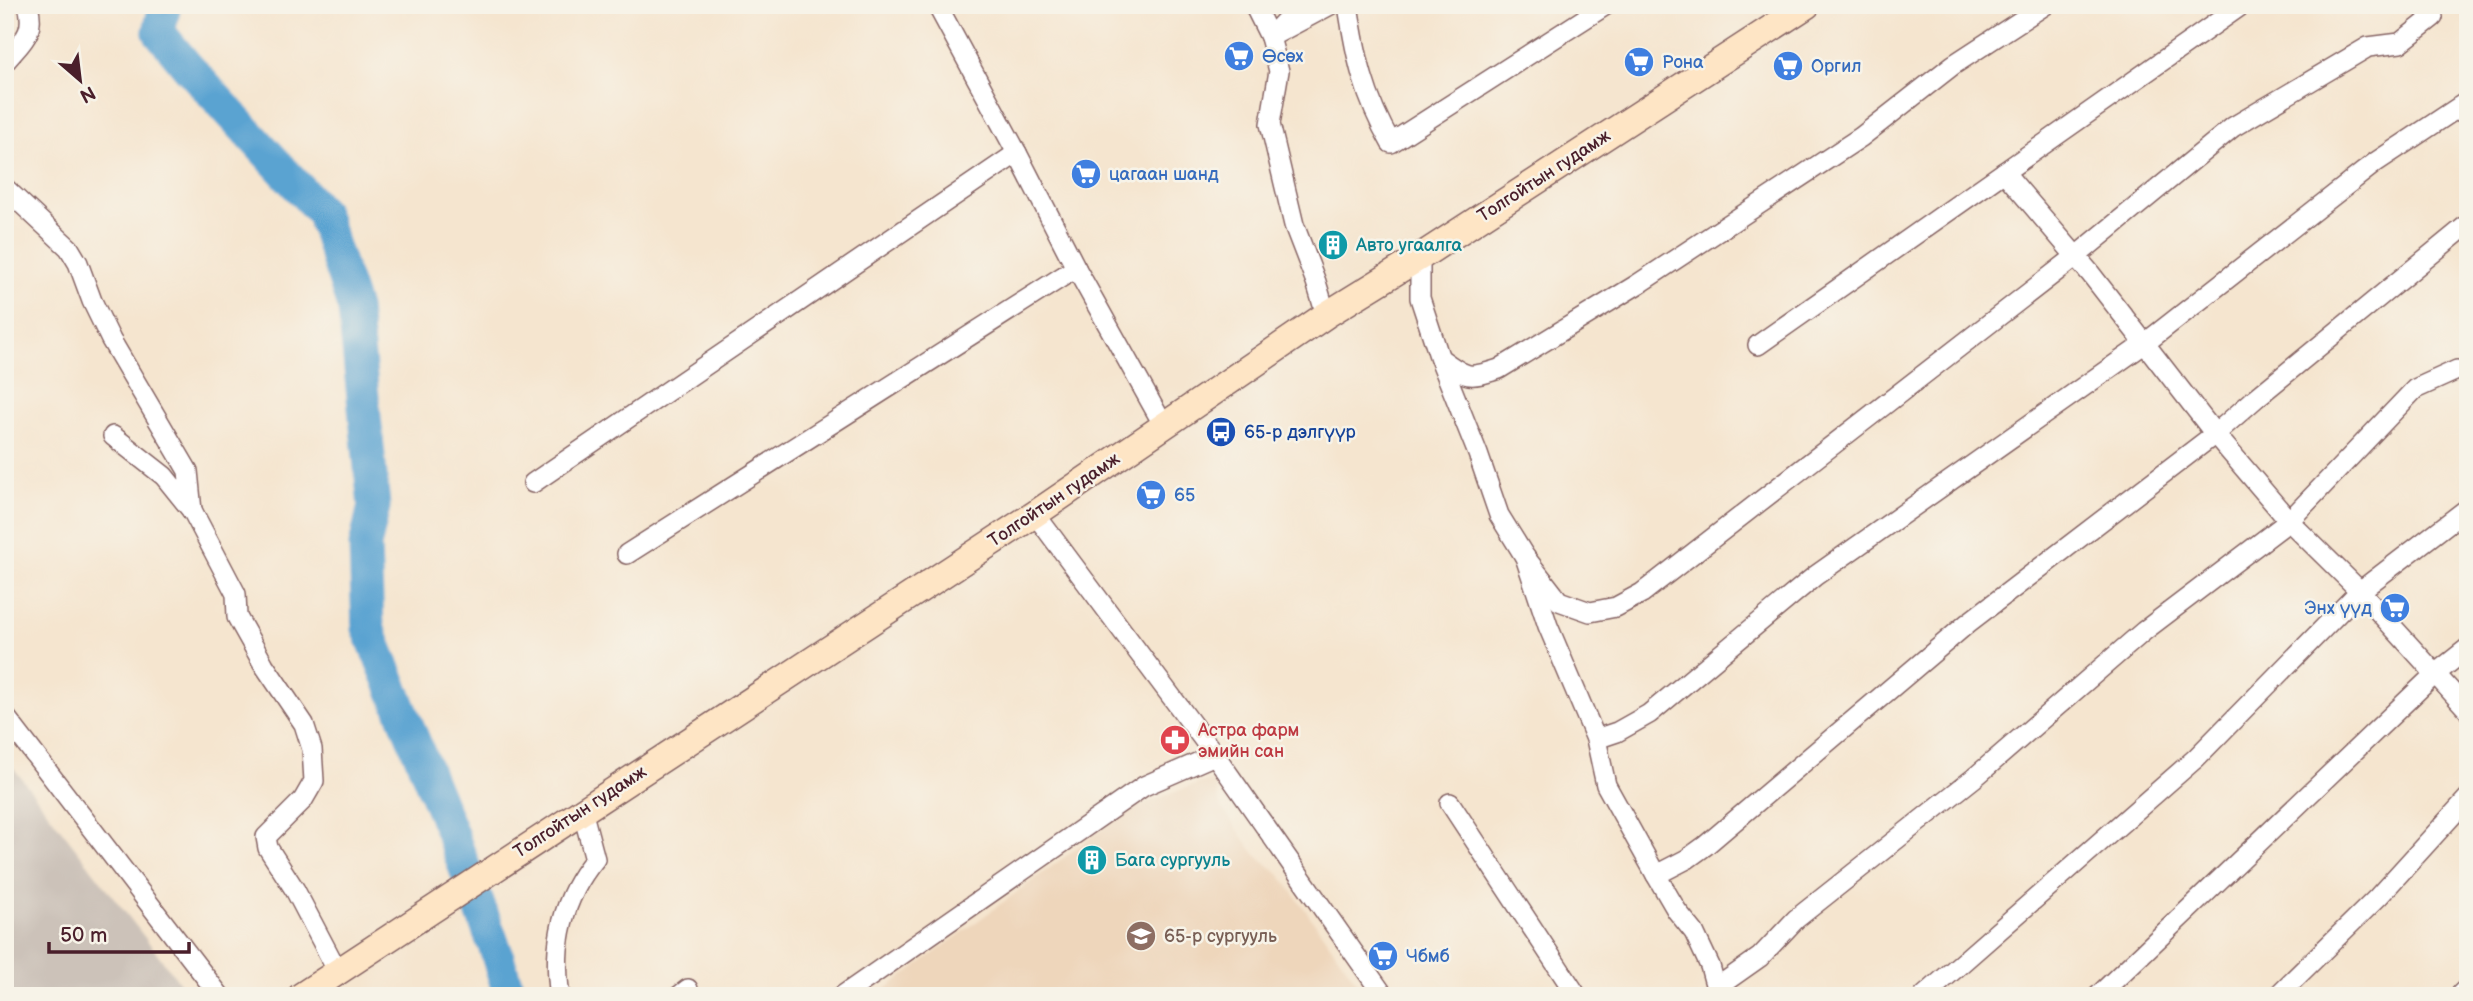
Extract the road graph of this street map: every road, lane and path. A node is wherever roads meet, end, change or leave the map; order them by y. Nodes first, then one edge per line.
1 (28, 5) edge
2 (937, 5) edge
3 (1254, 5) edge
4 (1300, 5) edge
5 (1330, 5) edge
6 (1348, 5) edge
7 (1606, 5) edge
8 (1807, 5) edge
9 (2045, 5) edge
10 (2421, 5) edge
11 (2239, 7) dead end
12 (1269, 37) junction
13 (5, 62) edge
14 (2468, 101) edge
15 (1017, 152) junction
16 (2004, 172) junction
17 (5, 188) edge
18 (2468, 224) edge
19 (1420, 257) junction
20 (2075, 257) junction
21 (1076, 268) junction
22 (1326, 315) junction
23 (2144, 344) junction
24 (1758, 345) dead end
25 (1440, 359) junction
26 (2457, 370) dead end
27 (1164, 426) junction
28 (2215, 434) junction
29 (113, 436) dead end
30 (533, 483) dead end
31 (2468, 508) edge
32 (192, 512) junction
33 (1035, 514) junction
34 (2289, 520) junction
35 (627, 554) dead end
36 (1525, 557) junction
37 (2360, 591) junction
38 (2468, 648) edge
39 (2435, 674) junction
40 (2468, 710) edge
41 (5, 716) edge
42 (1596, 739) junction
43 (1215, 755) junction
44 (2468, 797) edge
45 (1450, 803) dead end
46 (571, 817) junction
47 (1656, 875) junction
48 (338, 972) junction
49 (2468, 987) edge
50 (1715, 992) edge
51 (220, 996) edge
52 (301, 996) edge
53 (560, 996) edge
54 (842, 996) edge
55 (1384, 996) edge
56 (1577, 996) edge
57 (1924, 996) edge
58 (2098, 996) edge
59 (2277, 996) edge
60 (2459, 996) edge

1 - 13 street
2 - 15 street
3 - 12 street
4 - 12 street
5 - 12 street
6 - 7 street
8 - 19 main road, Толгойтын гудамж
9 - 25 street
10 - 20 street
11 - 16 street
12 - 22 street
14 - 23 street
15 - 21 street
15 - 30 street
16 - 20 street
16 - 24 street
17 - 32 street
18 - 28 street
19 - 22 main road, Толгойтын гудамж
19 - 25 street
20 - 23 street
20 - 36 street
21 - 27 street
21 - 35 street
22 - 27 main road, Толгойтын гудамж
23 - 28 street
23 - 42 street
25 - 36 street
26 - 34 street
27 - 33 main road, Толгойтын гудамж
28 - 34 street
28 - 47 street
29 - 32 street
31 - 37 street
32 - 48 street
33 - 43 street
33 - 46 main road, Толгойтын гудамж
34 - 37 street
34 - 50 street
36 - 42 street
37 - 39 street
37 - 57 street
38 - 39 street
39 - 40 street
39 - 58 street
41 - 51 street
42 - 47 street
43 - 54 street
43 - 55 street
44 - 59 street
45 - 56 street
46 - 48 main road, Толгойтын гудамж
46 - 53 street
47 - 50 street
48 - 52 main road, Толгойтын гудамж
49 - 60 street

